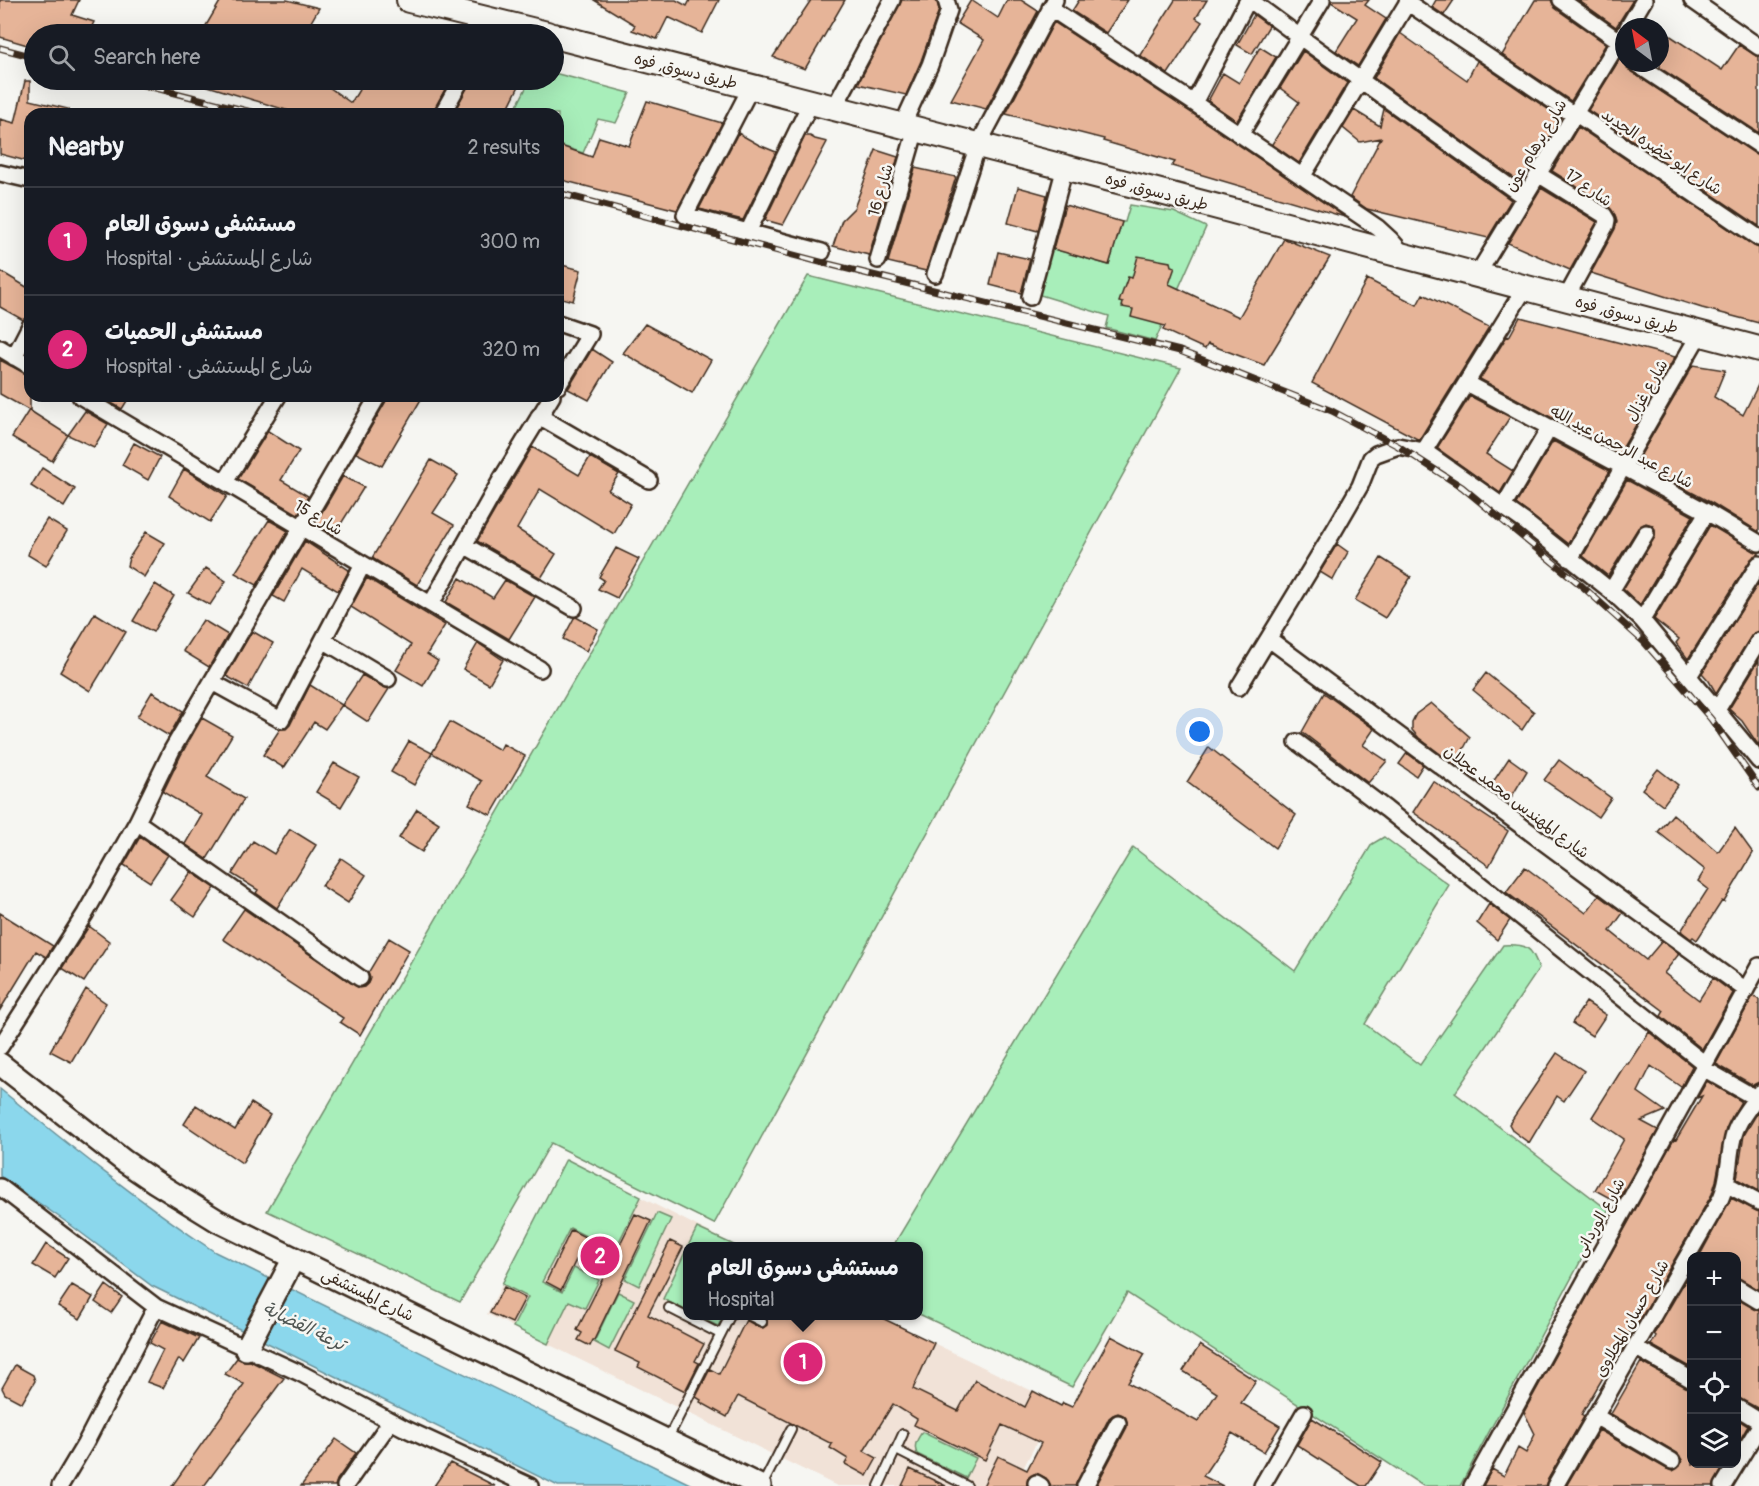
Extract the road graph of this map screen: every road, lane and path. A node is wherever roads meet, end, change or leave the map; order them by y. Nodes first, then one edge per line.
1 (409, 0) edge
2 (892, 0) edge
3 (946, 0) edge
4 (1250, 0) edge
5 (1322, 0) edge
6 (1561, 0) edge
7 (1644, 0) edge
8 (1692, 0) edge
9 (1408, 1) edge
10 (1052, 4) edge
11 (1633, 18) edge
12 (478, 24) edge
13 (1300, 37) junction
14 (564, 39) edge
15 (1615, 41) edge
16 (1759, 47) edge
17 (1615, 53) edge
18 (1649, 72) edge
19 (1360, 80) junction
20 (751, 87) junction
21 (455, 90) edge
22 (1194, 103) junction
23 (822, 105) junction
24 (445, 108) edge
25 (1575, 114) junction
26 (909, 127) junction
27 (1240, 135) junction
28 (978, 145) junction
29 (1759, 145) edge
30 (1065, 167) junction
31 (0, 173) edge
32 (1538, 174) junction
33 (1302, 177) junction
34 (24, 179) edge
35 (1524, 197) junction
36 (748, 232) junction
37 (1759, 238) edge
38 (822, 252) dead end
39 (1404, 255) junction
40 (878, 260) dead end
41 (935, 274) dead end
42 (1477, 274) junction
43 (1525, 288) junction
44 (1030, 297) dead end
45 (1566, 298) junction
46 (564, 325) edge
47 (1700, 333) junction
48 (24, 338) edge
49 (0, 348) edge
50 (1759, 349) edge
51 (15, 357) junction
52 (24, 362) edge
53 (564, 376) edge
54 (1467, 382) junction
55 (90, 402) edge
56 (274, 402) edge
57 (375, 402) edge
58 (548, 402) edge
59 (539, 416) junction
60 (1550, 427) junction
61 (1424, 451) junction
62 (1623, 467) junction
63 (649, 480) dead end
64 (225, 482) junction
65 (1503, 507) junction
66 (1707, 512) junction
67 (302, 527) junction
68 (1646, 533) dead end
69 (1759, 543) edge
70 (464, 545) junction
71 (1570, 559) junction
72 (363, 564) junction
73 (1759, 564) edge
74 (1611, 591) junction
75 (431, 604) junction
76 (574, 608) dead end
77 (1642, 620) junction
78 (1269, 639) junction
79 (323, 640) junction
80 (1759, 641) edge
81 (540, 669) dead end
82 (1689, 676) junction
83 (388, 679) dead end
84 (212, 682) junction
85 (1239, 687) dead end
86 (1717, 710) junction
87 (1297, 742) dead end
88 (1759, 761) edge
89 (137, 822) junction
90 (1759, 966) edge
91 (360, 978) dead end
92 (1746, 990) junction
93 (0, 1047) edge
94 (0, 1064) edge
95 (1704, 1066) junction
96 (1758, 1097) edge
97 (1726, 1184) junction
98 (0, 1187) edge
99 (1759, 1202) edge
100 (1693, 1252) edge
101 (1687, 1262) edge
102 (290, 1265) junction
103 (1741, 1289) edge
104 (1759, 1300) edge
105 (156, 1307) junction
106 (669, 1308) dead end
107 (683, 1315) edge
108 (693, 1320) edge
109 (728, 1320) edge
110 (758, 1320) edge
111 (762, 1322) dead end
112 (720, 1334) junction
113 (248, 1344) junction
114 (1635, 1347) junction
115 (1687, 1377) edge
116 (1741, 1410) edge
117 (1304, 1413) dead end
118 (1595, 1416) junction
119 (391, 1421) junction
120 (1759, 1421) edge
121 (1118, 1424) dead end
122 (1759, 1426) edge
123 (791, 1429) dead end
124 (903, 1434) dead end
125 (667, 1440) junction
126 (896, 1450) junction
127 (1672, 1461) dead end
128 (60, 1486) edge
129 (345, 1486) edge
130 (530, 1486) edge
131 (761, 1486) edge
132 (879, 1486) edge
133 (967, 1486) edge
134 (1085, 1486) edge
135 (1262, 1486) edge
136 (1472, 1486) edge
137 (1555, 1486) edge
138 (1723, 1486) edge

1 - 12 main road
2 - 23 street
3 - 26 street, شارع 16
4 - 13 street
4 - 22 street
5 - 13 street
6 - 15 street
7 - 11 street
8 - 16 street
9 - 19 street
9 - 25 street, شارع ابو خضره الجديد
10 - 22 street
10 - 28 street
13 - 19 street
13 - 27 street
14 - 20 main road, طريق دسوق, فوه
17 - 25 street, شارع برهام عون
18 - 29 street
19 - 33 street
19 - 35 street
20 - 23 main road, طريق دسوق, فوه
20 - 36 street
21 - 24 street
22 - 27 street
23 - 26 main road, طريق دسوق, فوه
23 - 36 street
25 - 32 street, شارع برهام عون
25 - 37 street, شارع ابو خضره الجديد
26 - 28 main road, طريق دسوق, فوه
26 - 40 street, شارع 16
27 - 33 street
28 - 30 main road, طريق دسوق, فوه
28 - 41 street
30 - 39 main road, طريق دسوق, فوه
30 - 44 street
31 - 34 street
32 - 35 street, شارع برهام عون
32 - 45 street, شارع 17
33 - 39 street
35 - 42 street, شارع برهام عون
36 - 38 street
39 - 42 main road, طريق دسوق, فوه
42 - 43 main road, طريق دسوق, فوه
43 - 45 main road, طريق دسوق, فوه
43 - 54 street
45 - 47 main road, طريق دسوق, فوه
46 - 53 street
47 - 50 main road, طريق دسوق, فوه
47 - 62 street, شارع غزال
48 - 51 street
49 - 51 street
51 - 52 street
54 - 60 street, شارع عبد الرحمن عبد الله
54 - 61 street
55 - 64 street, شارع 15
56 - 64 street
57 - 67 street
58 - 59 street
59 - 63 street
59 - 70 street
60 - 62 street, شارع عبد الرحمن عبد الله
60 - 65 street
61 - 65 street
61 - 78 street
62 - 66 street, شارع عبد الرحمن عبد الله
62 - 71 street, شارع غزال
64 - 67 street, شارع 15
65 - 71 street
66 - 69 street, شارع عبد الرحمن عبد الله
66 - 77 street
67 - 72 street, شارع 15
67 - 84 street
68 - 74 street
70 - 75 street
70 - 76 street
71 - 74 street
72 - 75 street, شارع 15
72 - 79 street
73 - 82 street
74 - 77 street
75 - 81 street, شارع 15
77 - 82 street
78 - 85 street
78 - 92 street, شارع المهندس محمد عجلان
79 - 83 street
79 - 84 street
80 - 86 street
82 - 86 street
84 - 89 street
86 - 88 street
87 - 95 street
89 - 91 street
89 - 93 street
90 - 92 street, شارع الوردانى
92 - 95 street, شارع الوردانى
94 - 102 main road, شارع المستشفى
95 - 96 street
95 - 136 street, شارع الوردانى
96 - 97 street, شارع حسان المحلاوى
97 - 99 street
97 - 100 street, شارع حسان المحلاوى
98 - 105 street
101 - 114 street, شارع حسان المحلاوى
102 - 113 main road
102 - 125 main road, شارع المستشفى
103 - 104 street
105 - 113 street
105 - 128 street
106 - 107 lane
108 - 112 lane
109 - 112 lane
110 - 111 lane
112 - 125 lane
113 - 119 street
114 - 115 street
114 - 118 street, شارع حسان المحلاوى
116 - 120 street
117 - 135 street
118 - 127 street
118 - 137 street, شارع حسان المحلاوى
119 - 129 street
119 - 130 street
121 - 134 street
122 - 138 street
123 - 131 lane
124 - 126 lane
125 - 131 main road, شارع المستشفى
126 - 132 lane
126 - 133 lane

